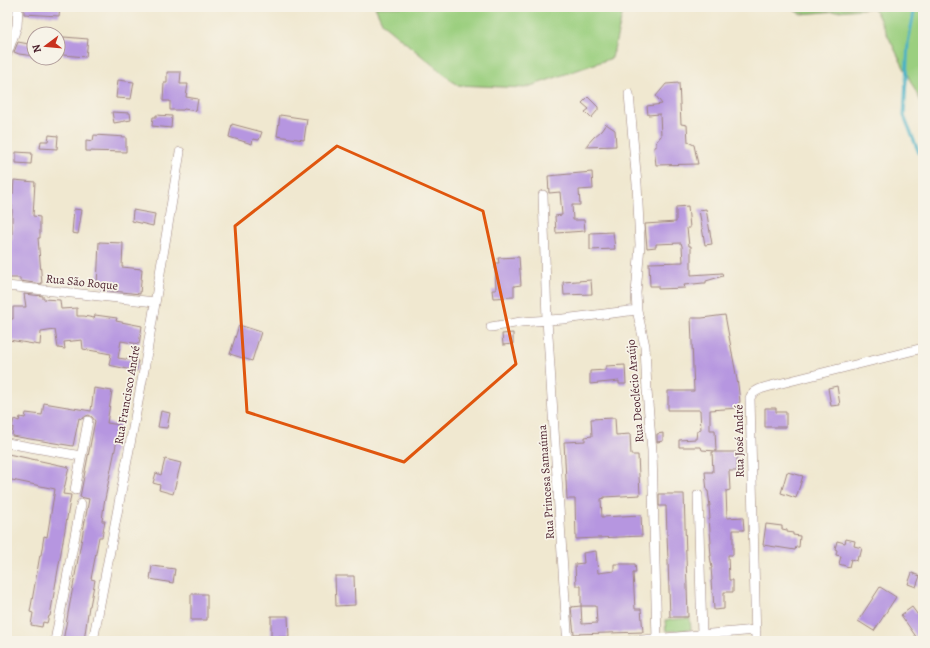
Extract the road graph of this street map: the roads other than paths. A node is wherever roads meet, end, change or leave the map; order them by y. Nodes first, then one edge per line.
1 (18, 7) edge
2 (7, 54) edge
3 (629, 94) dead end
4 (180, 152) dead end
5 (543, 195) dead end
6 (7, 286) edge
7 (155, 302) junction
8 (637, 310) junction
9 (547, 320) junction
10 (491, 326) dead end
11 (923, 348) edge
12 (88, 421) dead end
13 (7, 443) edge
14 (81, 456) junction
15 (75, 490) dead end
16 (698, 495) dead end
17 (81, 504) dead end
18 (756, 630) junction
19 (702, 635) junction
20 (657, 639) junction
21 (55, 641) edge
22 (93, 641) edge
23 (571, 641) edge
24 (632, 641) edge
25 (756, 641) edge

1 - 2 street
3 - 8 street, Rua Deoclécio Araújo
4 - 7 street, Rua Francisco André
5 - 9 street, Rua Princesa Samaúma
6 - 7 street, Rua São Roque
7 - 22 street, Rua Francisco André
8 - 9 street
8 - 20 street, Rua Deoclécio Araújo
9 - 10 street
9 - 23 street, Rua Princesa Samaúma
11 - 18 street, Rua José André
12 - 14 street
13 - 14 street
14 - 15 street
16 - 19 street
17 - 21 street
18 - 19 street
18 - 25 street, Rua José André
19 - 20 street
20 - 24 street

